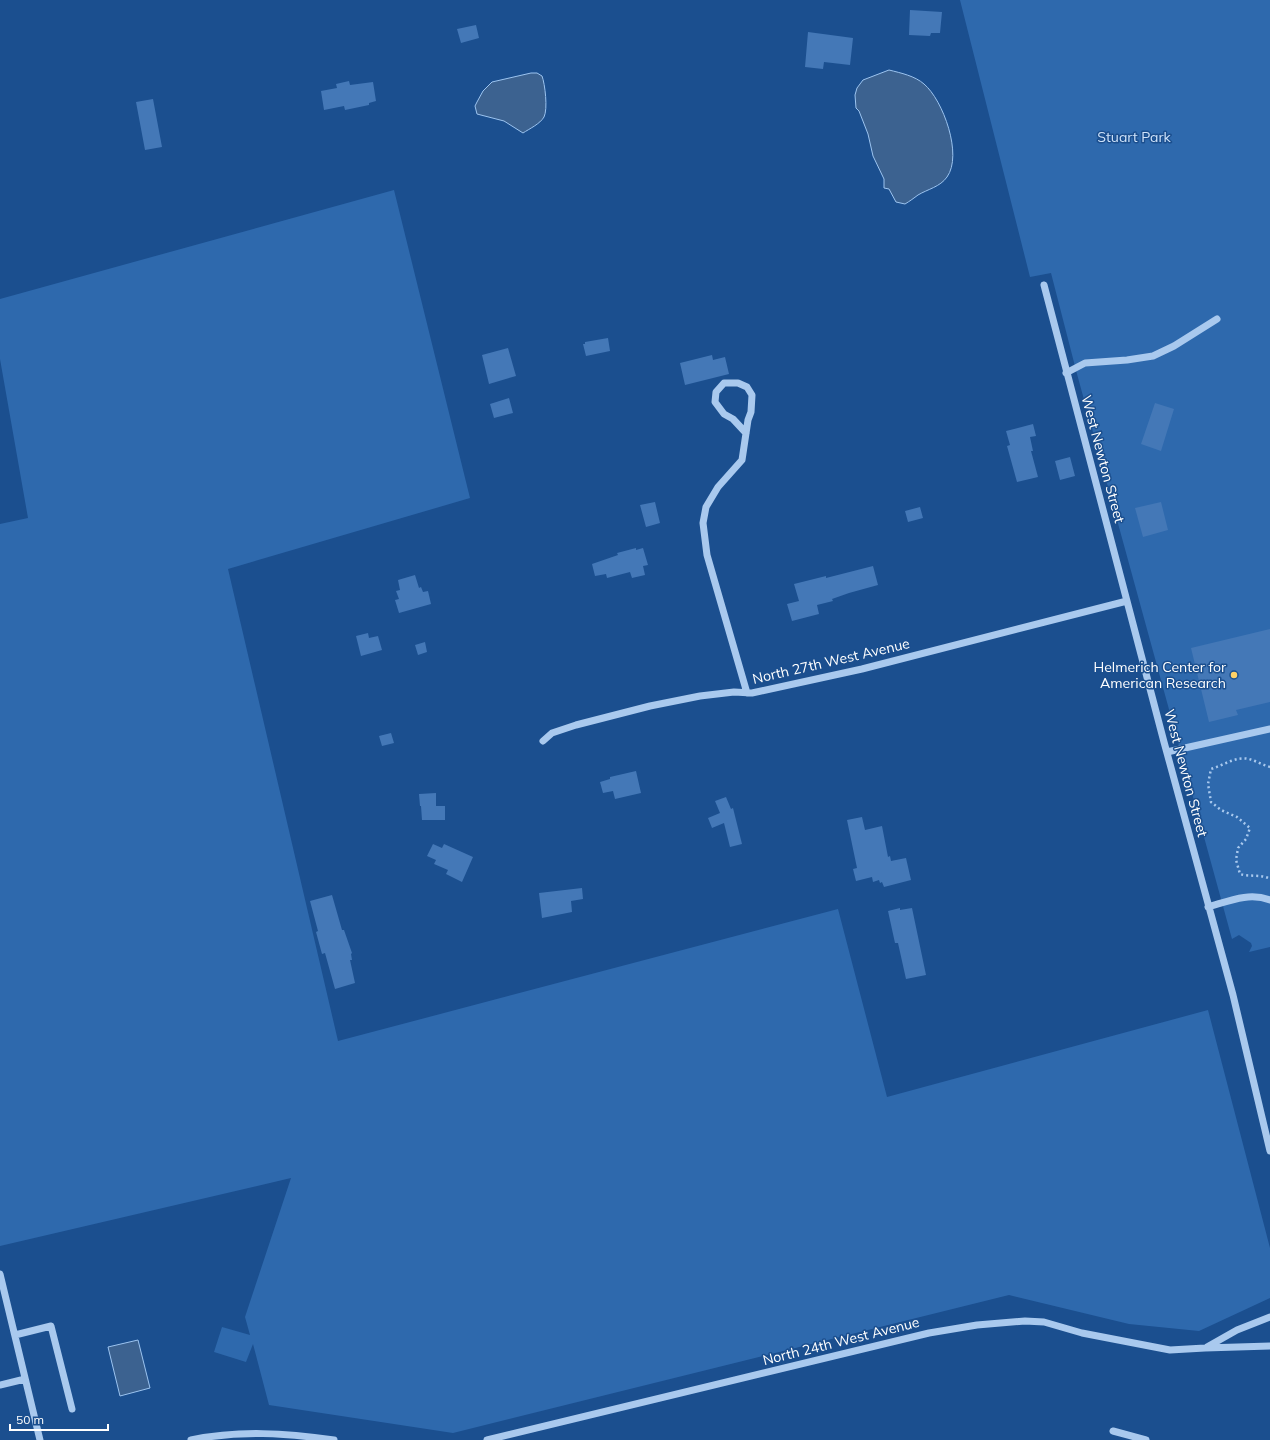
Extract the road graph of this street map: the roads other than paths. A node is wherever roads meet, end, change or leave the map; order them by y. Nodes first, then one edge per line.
1 (1044, 285) dead end
2 (1217, 319) dead end
3 (1066, 373) junction
4 (746, 433) junction
5 (1127, 600) junction
6 (747, 693) junction
7 (1270, 729) edge
8 (543, 741) dead end
9 (1166, 752) junction
10 (1270, 900) edge
11 (1208, 907) junction
12 (1270, 1151) edge
13 (0, 1274) edge
14 (1270, 1317) edge
15 (15, 1335) junction
16 (1270, 1346) edge
17 (1205, 1348) junction
18 (25, 1379) junction
19 (0, 1385) edge
20 (72, 1409) dead end
21 (1113, 1431) dead end
22 (40, 1440) edge
23 (191, 1440) edge
24 (334, 1440) edge
25 (487, 1440) edge
26 (1146, 1440) edge

1 - 3 street, West Newton Street
2 - 3 street
3 - 5 street, West Newton Street
4 - 4 street
4 - 6 street
5 - 6 street, North 27th West Avenue
5 - 9 street, West Newton Street
6 - 8 street, North 27th West Avenue
7 - 9 street
9 - 11 street, West Newton Street
10 - 11 street
11 - 12 street, West Newton Street
13 - 15 street
14 - 17 street, North 24th West Avenue
15 - 18 street
15 - 20 street
16 - 17 street, North 24th West Avenue
17 - 25 street, North 24th West Avenue
18 - 19 street
18 - 22 street
21 - 26 street
23 - 24 street

